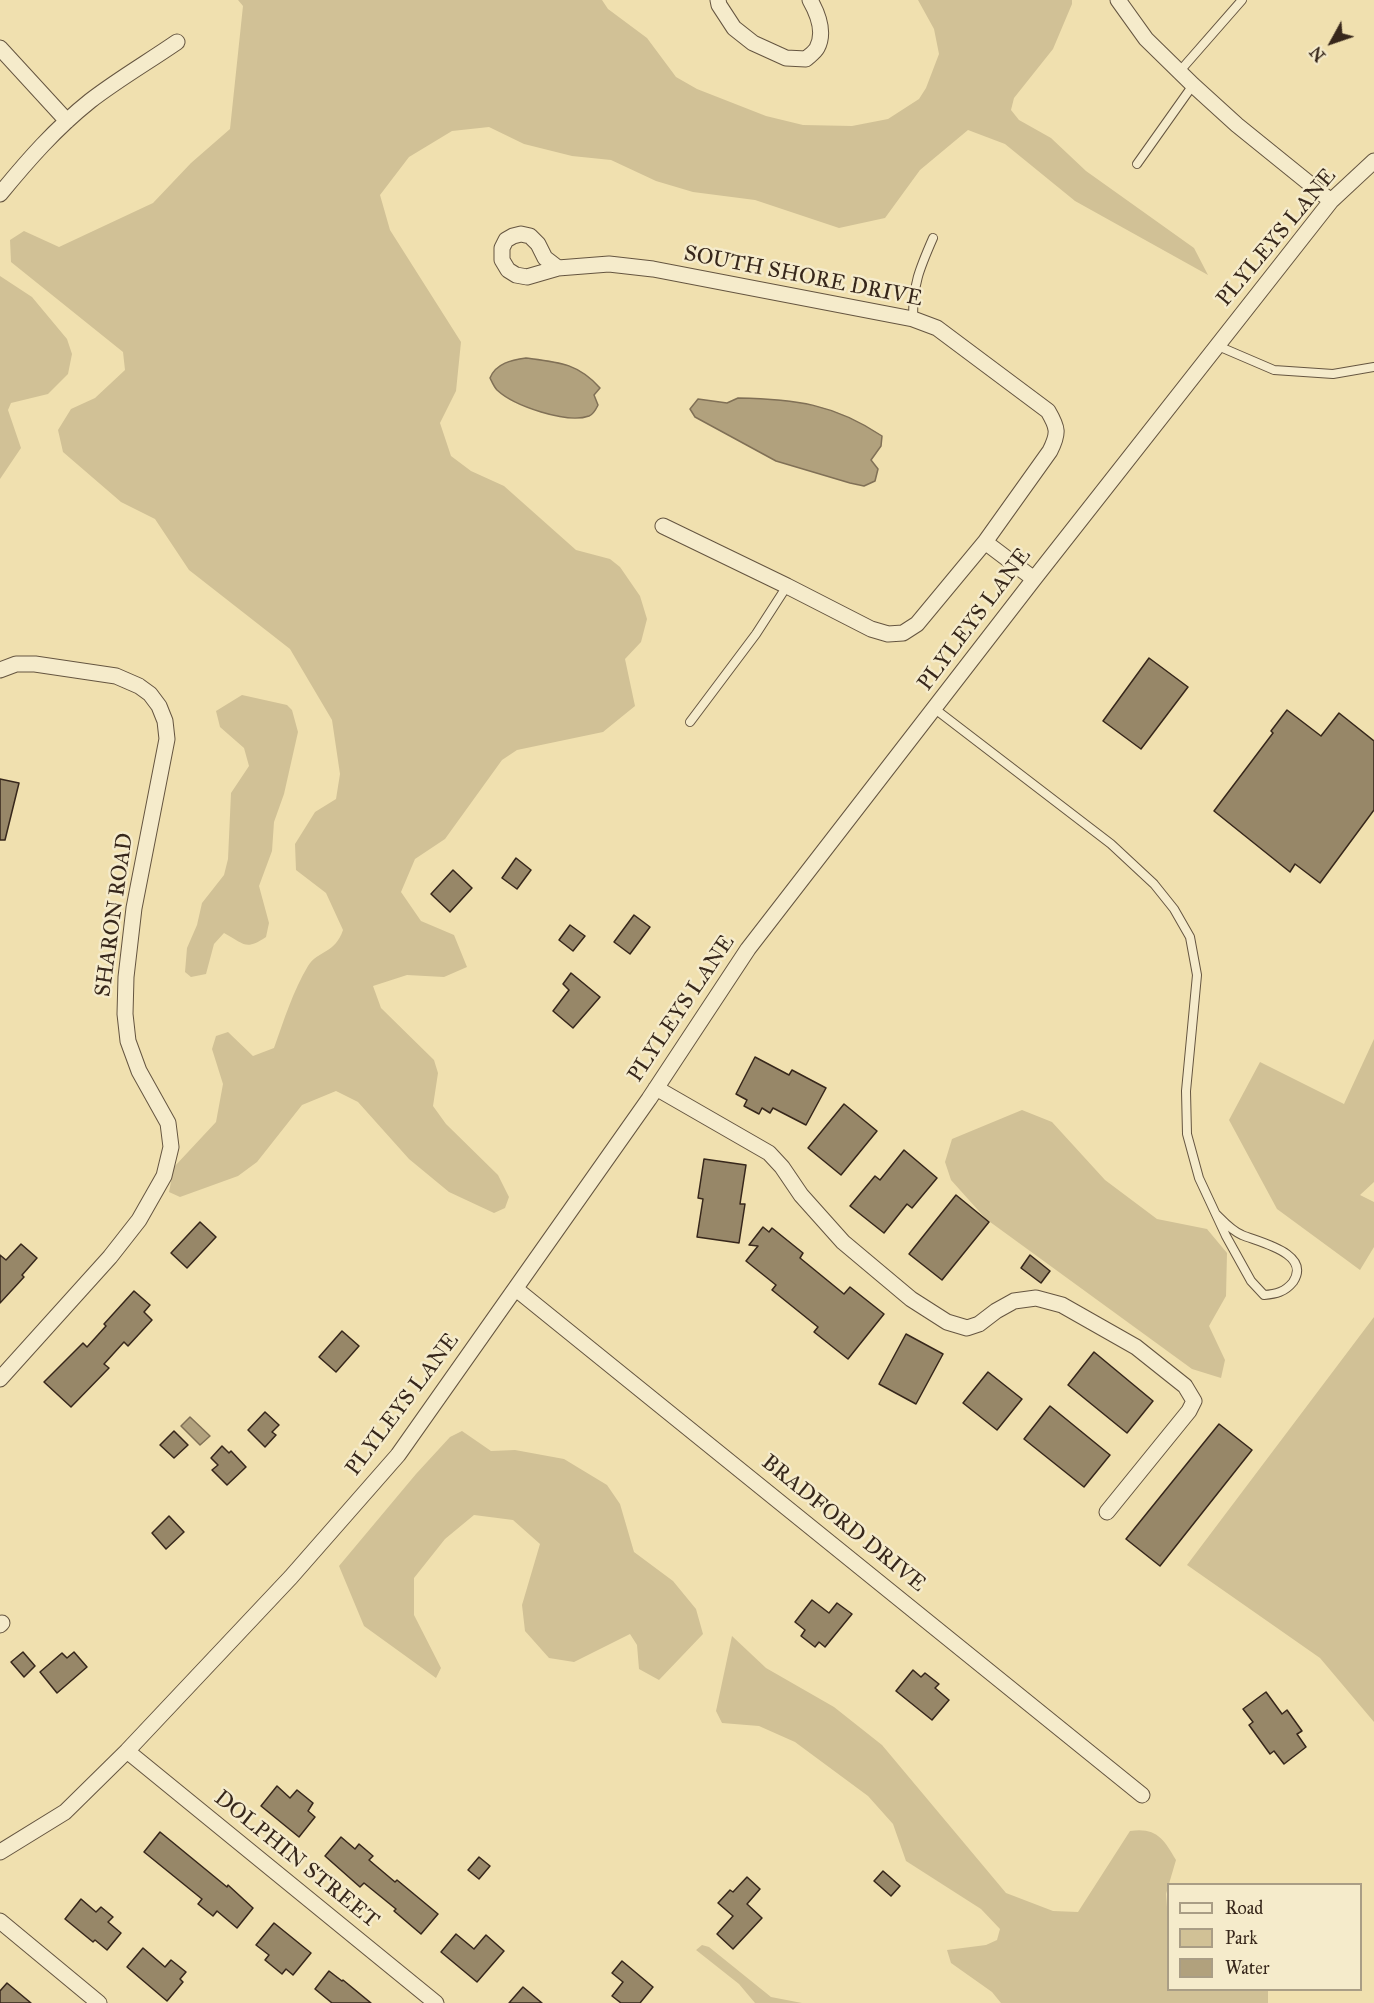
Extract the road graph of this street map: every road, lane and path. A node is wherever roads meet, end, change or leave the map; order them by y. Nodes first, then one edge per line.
1 (718, 0) edge
2 (810, 0) edge
3 (1118, 0) edge
4 (1242, 0) edge
5 (177, 42) dead end
6 (0, 48) edge
7 (1179, 72) junction
8 (1193, 85) junction
9 (67, 121) junction
10 (1374, 161) edge
11 (1137, 164) dead end
12 (0, 194) edge
13 (1331, 201) junction
14 (933, 238) dead end
15 (558, 268) dead end
16 (914, 319) junction
17 (1218, 346) junction
18 (1374, 367) edge
19 (663, 526) dead end
20 (985, 542) junction
21 (1034, 579) junction
22 (787, 586) junction
23 (0, 670) edge
24 (935, 709) junction
25 (690, 722) dead end
26 (656, 1088) junction
27 (1216, 1214) junction
28 (516, 1289) junction
29 (0, 1379) edge
30 (1107, 1512) dead end
31 (127, 1751) junction
32 (1142, 1795) dead end
33 (0, 1852) edge
34 (0, 1921) edge
35 (99, 2003) edge
36 (436, 2003) edge

1 - 2 street
3 - 7 street
4 - 7 lane
5 - 9 street
6 - 9 street
7 - 8 street
8 - 11 lane
8 - 13 street
9 - 12 street
10 - 13 street, PLYLEYS LANE
13 - 17 street, PLYLEYS LANE
14 - 16 lane
15 - 16 street, SOUTH SHORE DRIVE
16 - 20 street, SOUTH SHORE DRIVE
17 - 18 lane
17 - 21 street, PLYLEYS LANE
19 - 22 street, SOUTH SHORE DRIVE
20 - 21 street
20 - 22 street, SOUTH SHORE DRIVE
21 - 24 street, PLYLEYS LANE
22 - 25 lane
23 - 29 street, SHARON ROAD
24 - 26 street, PLYLEYS LANE
24 - 27 lane
26 - 28 street, PLYLEYS LANE
26 - 30 street
27 - 27 lane
28 - 31 street, PLYLEYS LANE
28 - 32 street, BRADFORD DRIVE
31 - 33 street, PLYLEYS LANE
31 - 36 street, DOLPHIN STREET
34 - 35 street

